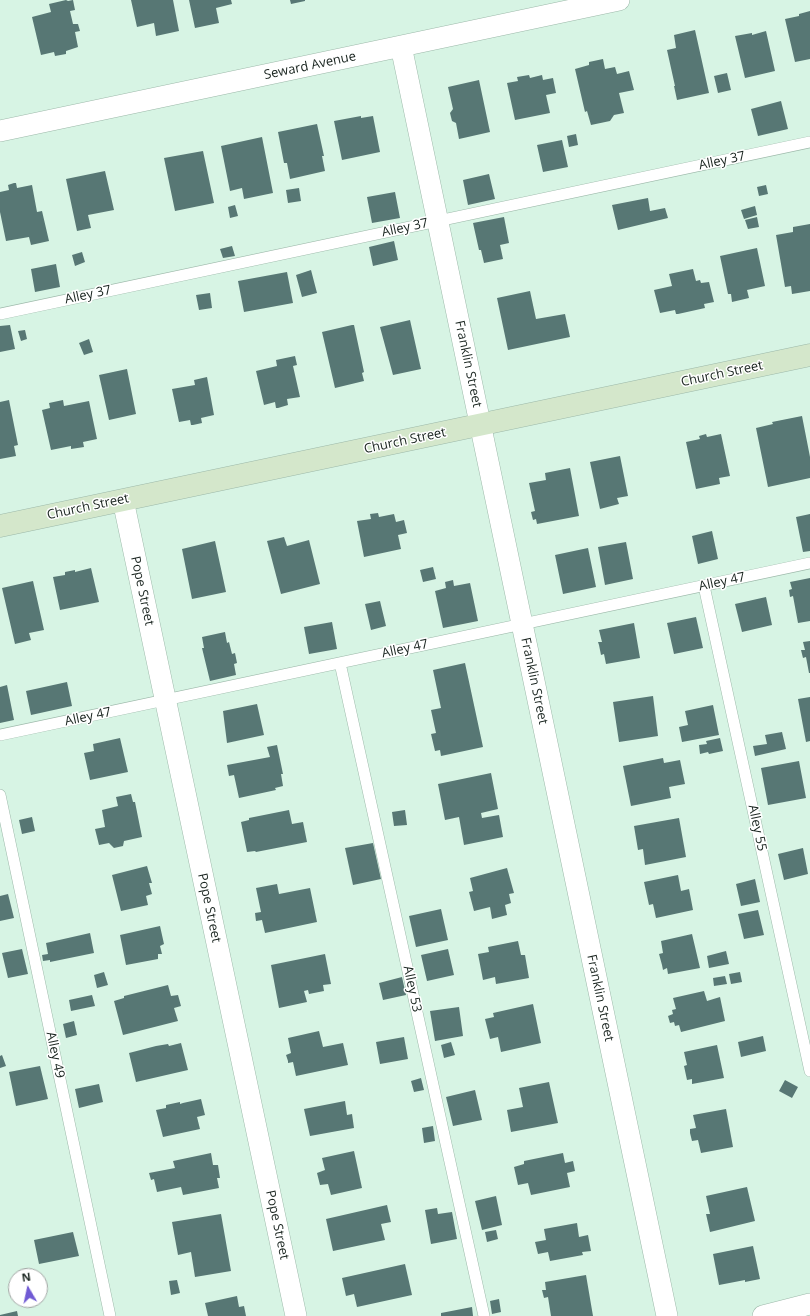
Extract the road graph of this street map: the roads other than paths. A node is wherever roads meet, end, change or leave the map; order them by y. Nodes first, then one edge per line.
1 (619, 0) edge
2 (401, 46) junction
3 (0, 131) edge
4 (810, 142) edge
5 (438, 221) junction
6 (0, 314) edge
7 (810, 355) edge
8 (481, 425) junction
9 (123, 500) junction
10 (0, 526) edge
11 (810, 563) edge
12 (704, 586) junction
13 (522, 624) junction
14 (340, 663) junction
15 (165, 700) junction
16 (0, 735) edge
17 (0, 795) edge
18 (810, 1071) edge
19 (810, 1304) edge
20 (110, 1316) edge
21 (296, 1316) edge
22 (484, 1316) edge
23 (667, 1316) edge
24 (763, 1316) edge

1 - 2 street, Seward Avenue
2 - 3 street, Seward Avenue
2 - 5 street, Franklin Street
4 - 5 lane, Alley 37
5 - 6 lane, Alley 37
5 - 8 street, Franklin Street
7 - 8 main road, Church Street
8 - 9 main road, Church Street
8 - 13 street, Franklin Street
9 - 10 main road, Church Street
9 - 15 street, Pope Street
11 - 12 lane, Alley 47
12 - 13 lane, Alley 47
12 - 18 lane, Alley 55
13 - 14 lane, Alley 47
13 - 23 street, Franklin Street
14 - 15 lane, Alley 47
14 - 22 lane, Alley 53
15 - 16 lane, Alley 47
15 - 21 street, Pope Street
17 - 20 lane, Alley 49
19 - 24 street

